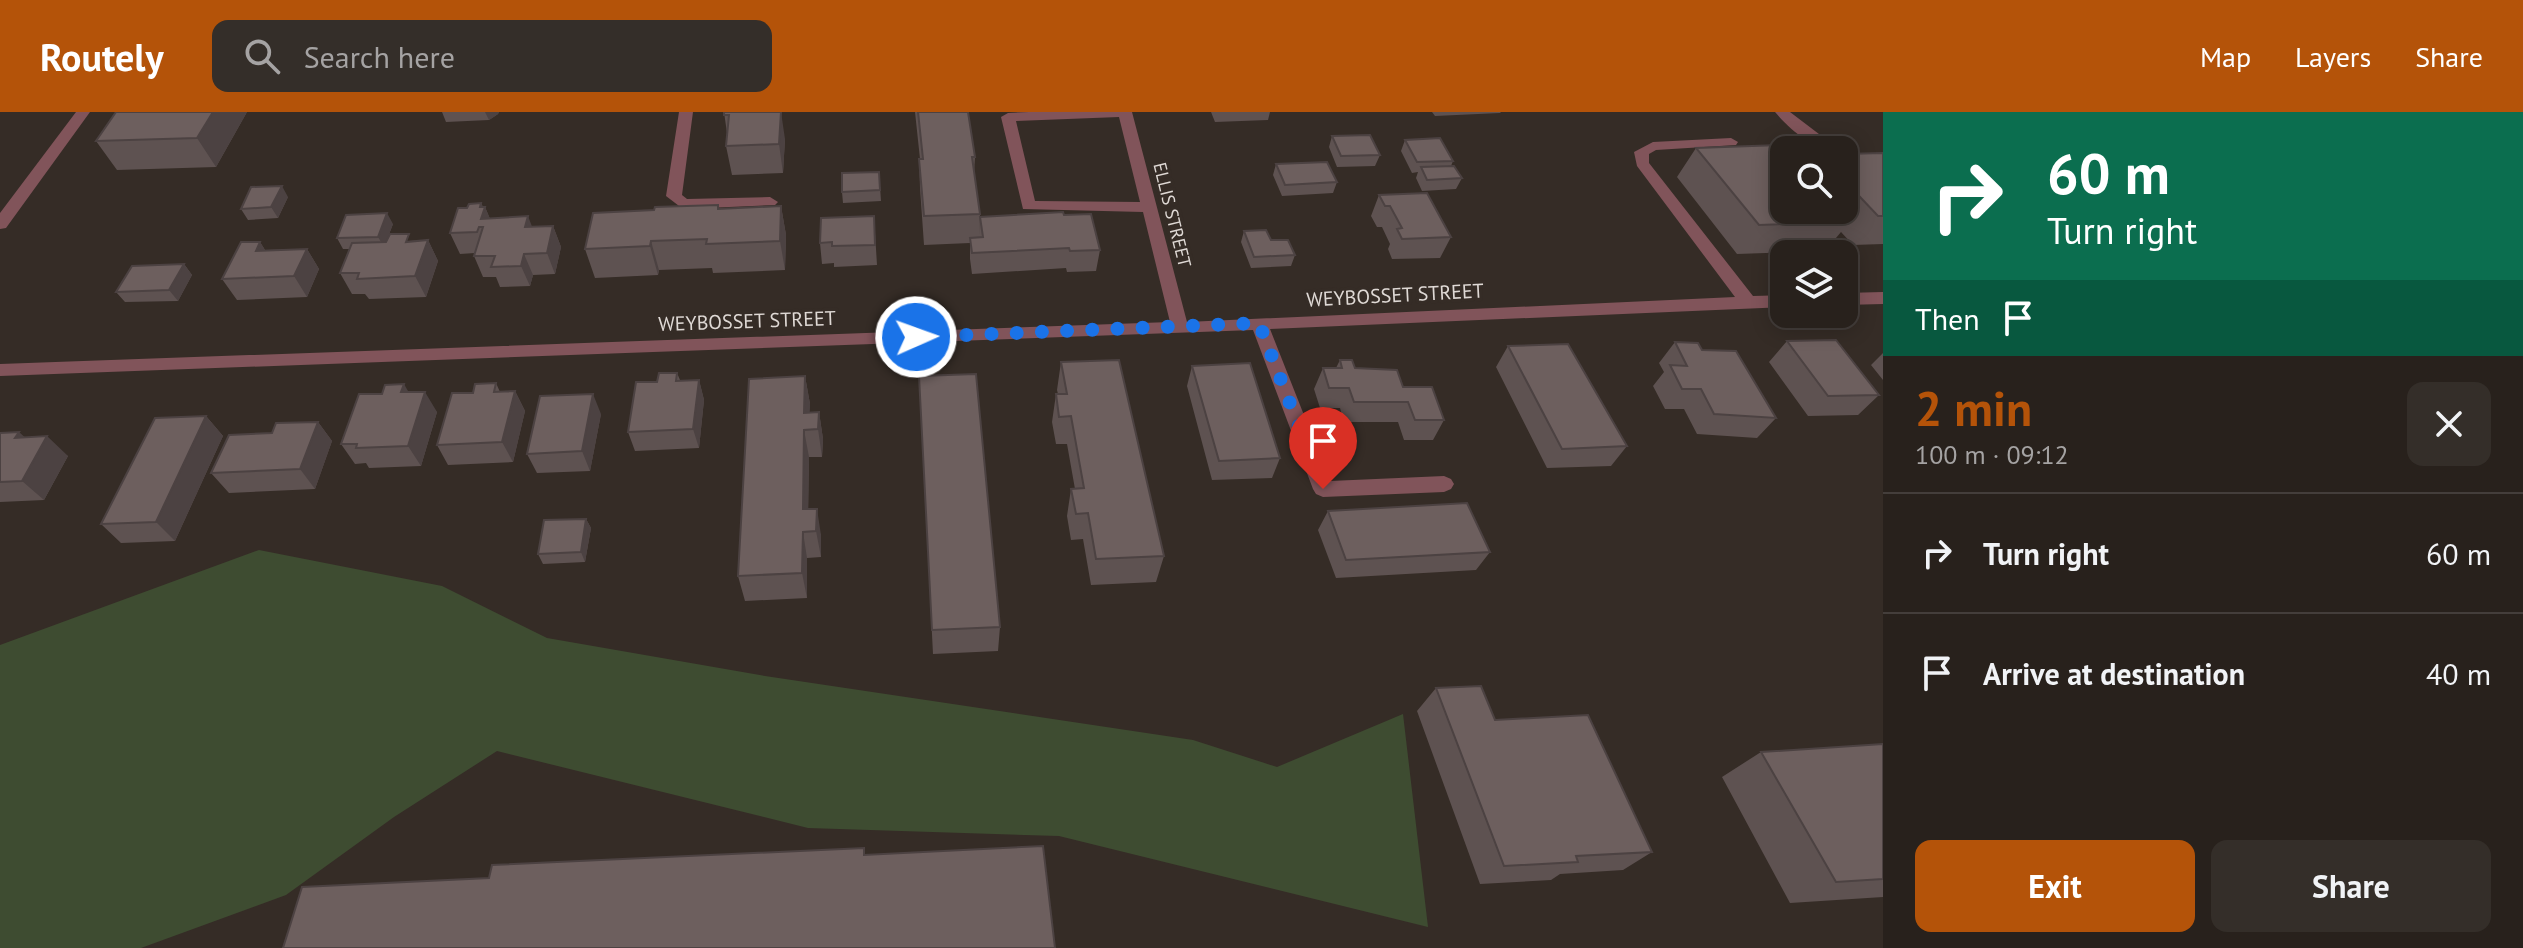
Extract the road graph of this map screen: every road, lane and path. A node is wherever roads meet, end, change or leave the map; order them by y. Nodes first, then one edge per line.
1 (83, 112) edge
2 (686, 112) edge
3 (1125, 112) edge
4 (1782, 112) edge
5 (1811, 136) edge
6 (1731, 142) dead end
7 (770, 202) dead end
8 (1149, 207) junction
9 (0, 224) edge
10 (1883, 298) edge
11 (1858, 299) edge
12 (1770, 301) edge
13 (1748, 302) junction
14 (1259, 323) junction
15 (1180, 328) junction
16 (0, 370) edge
17 (1444, 484) dead end

1 - 9 street
2 - 7 street
3 - 8 street, ELLIS STREET
3 - 8 street
4 - 5 street
6 - 13 street
8 - 15 street, ELLIS STREET
10 - 11 street
12 - 13 street, WEYBOSSET STREET
13 - 14 street, WEYBOSSET STREET
14 - 15 street, WEYBOSSET STREET
14 - 17 street
15 - 16 street, WEYBOSSET STREET

